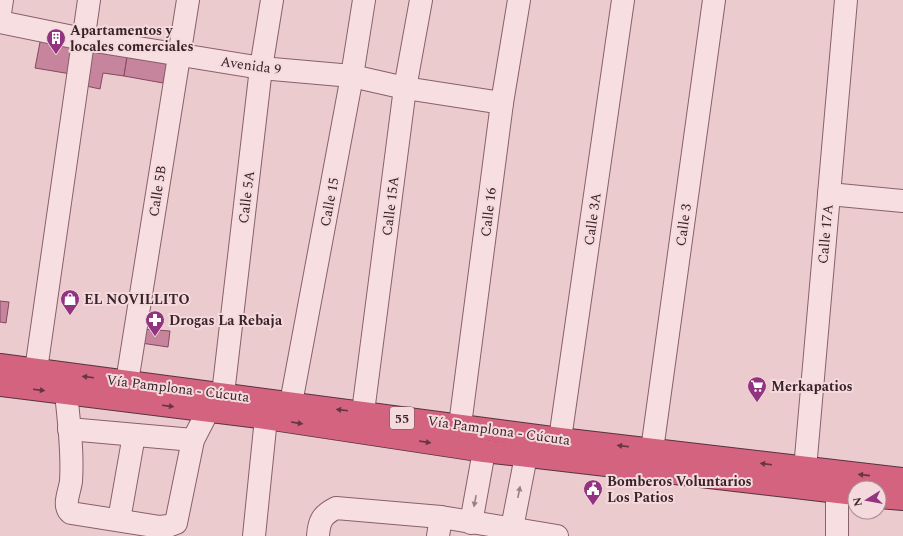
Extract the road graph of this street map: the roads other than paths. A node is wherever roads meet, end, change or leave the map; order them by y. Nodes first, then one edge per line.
1 (2, 0) edge
2 (89, 0) edge
3 (188, 0) edge
4 (272, 0) edge
5 (364, 0) edge
6 (421, 0) edge
7 (519, 0) edge
8 (623, 0) edge
9 (714, 0) edge
10 (846, 0) edge
11 (0, 14) edge
12 (0, 22) edge
13 (83, 39) junction
14 (180, 54) junction
15 (261, 68) junction
16 (352, 76) junction
17 (405, 88) junction
18 (502, 103) junction
19 (829, 194) junction
20 (903, 201) edge
21 (0, 365) edge
22 (36, 370) junction
23 (126, 382) junction
24 (0, 385) edge
25 (66, 393) junction
26 (223, 394) junction
27 (291, 403) junction
28 (208, 411) junction
29 (363, 412) junction
30 (266, 418) junction
31 (460, 425) junction
32 (69, 429) junction
33 (134, 435) junction
34 (560, 439) junction
35 (193, 440) junction
36 (652, 450) junction
37 (484, 451) junction
38 (526, 456) junction
39 (805, 469) junction
40 (903, 479) edge
41 (846, 493) edge
42 (887, 498) edge
43 (903, 499) edge
44 (119, 520) junction
45 (471, 523) junction
46 (440, 527) edge
47 (512, 528) junction
48 (545, 535) edge
49 (254, 536) edge
50 (318, 536) edge
51 (837, 536) edge

1 - 11 street
2 - 13 street
3 - 14 street, Calle 5B
4 - 15 street, Calle 5A
5 - 16 street, Calle 15
6 - 17 street, Calle 15A
7 - 18 street, Calle 16
8 - 34 street, Calle 3A
9 - 36 street, Calle 3
10 - 19 street, Calle 17A
12 - 13 street, Avenida 9
13 - 14 street, Avenida 9
13 - 22 street
14 - 15 street, Avenida 9
14 - 23 street, Calle 5B
15 - 16 street, Avenida 9
15 - 26 street, Calle 5A
16 - 17 street, Avenida 9
16 - 27 street, Calle 15
17 - 18 street, Avenida 9
17 - 29 street, Calle 15A
18 - 31 street, Calle 16
19 - 20 street
19 - 39 street, Calle 17A
21 - 22 highway, Vía Pamplona - Cúcuta / 55
23 -> 22 highway, Vía Pamplona - Cúcuta / 55
23 - 26 highway, Vía Pamplona - Cúcuta / 55
24 -> 25 highway, Vía Pamplona - Cúcuta / 55
25 -> 28 highway, Vía Pamplona - Cúcuta / 55
25 - 32 street
26 - 27 highway, Vía Pamplona - Cúcuta / 55
29 -> 27 highway, Vía Pamplona - Cúcuta / 55
28 - 30 highway, Vía Pamplona - Cúcuta / 55
28 - 35 street
29 - 31 highway, Vía Pamplona - Cúcuta / 55
30 -> 37 highway, Vía Pamplona - Cúcuta / 55
30 - 49 street
31 - 34 highway, Vía Pamplona - Cúcuta / 55
32 - 33 street
32 - 44 street
33 - 35 street
33 - 44 street
36 -> 34 highway, Vía Pamplona - Cúcuta / 55
35 - 44 street
39 -> 36 highway, Vía Pamplona - Cúcuta / 55
37 - 38 highway, Vía Pamplona - Cúcuta / 55
37 -> 45 street
38 - 41 highway, Vía Pamplona - Cúcuta / 55
47 -> 38 street
40 -> 39 highway, Vía Pamplona - Cúcuta / 55
41 - 51 street
42 - 43 highway
45 - 46 street
45 - 47 street
46 - 50 street
47 - 48 street

